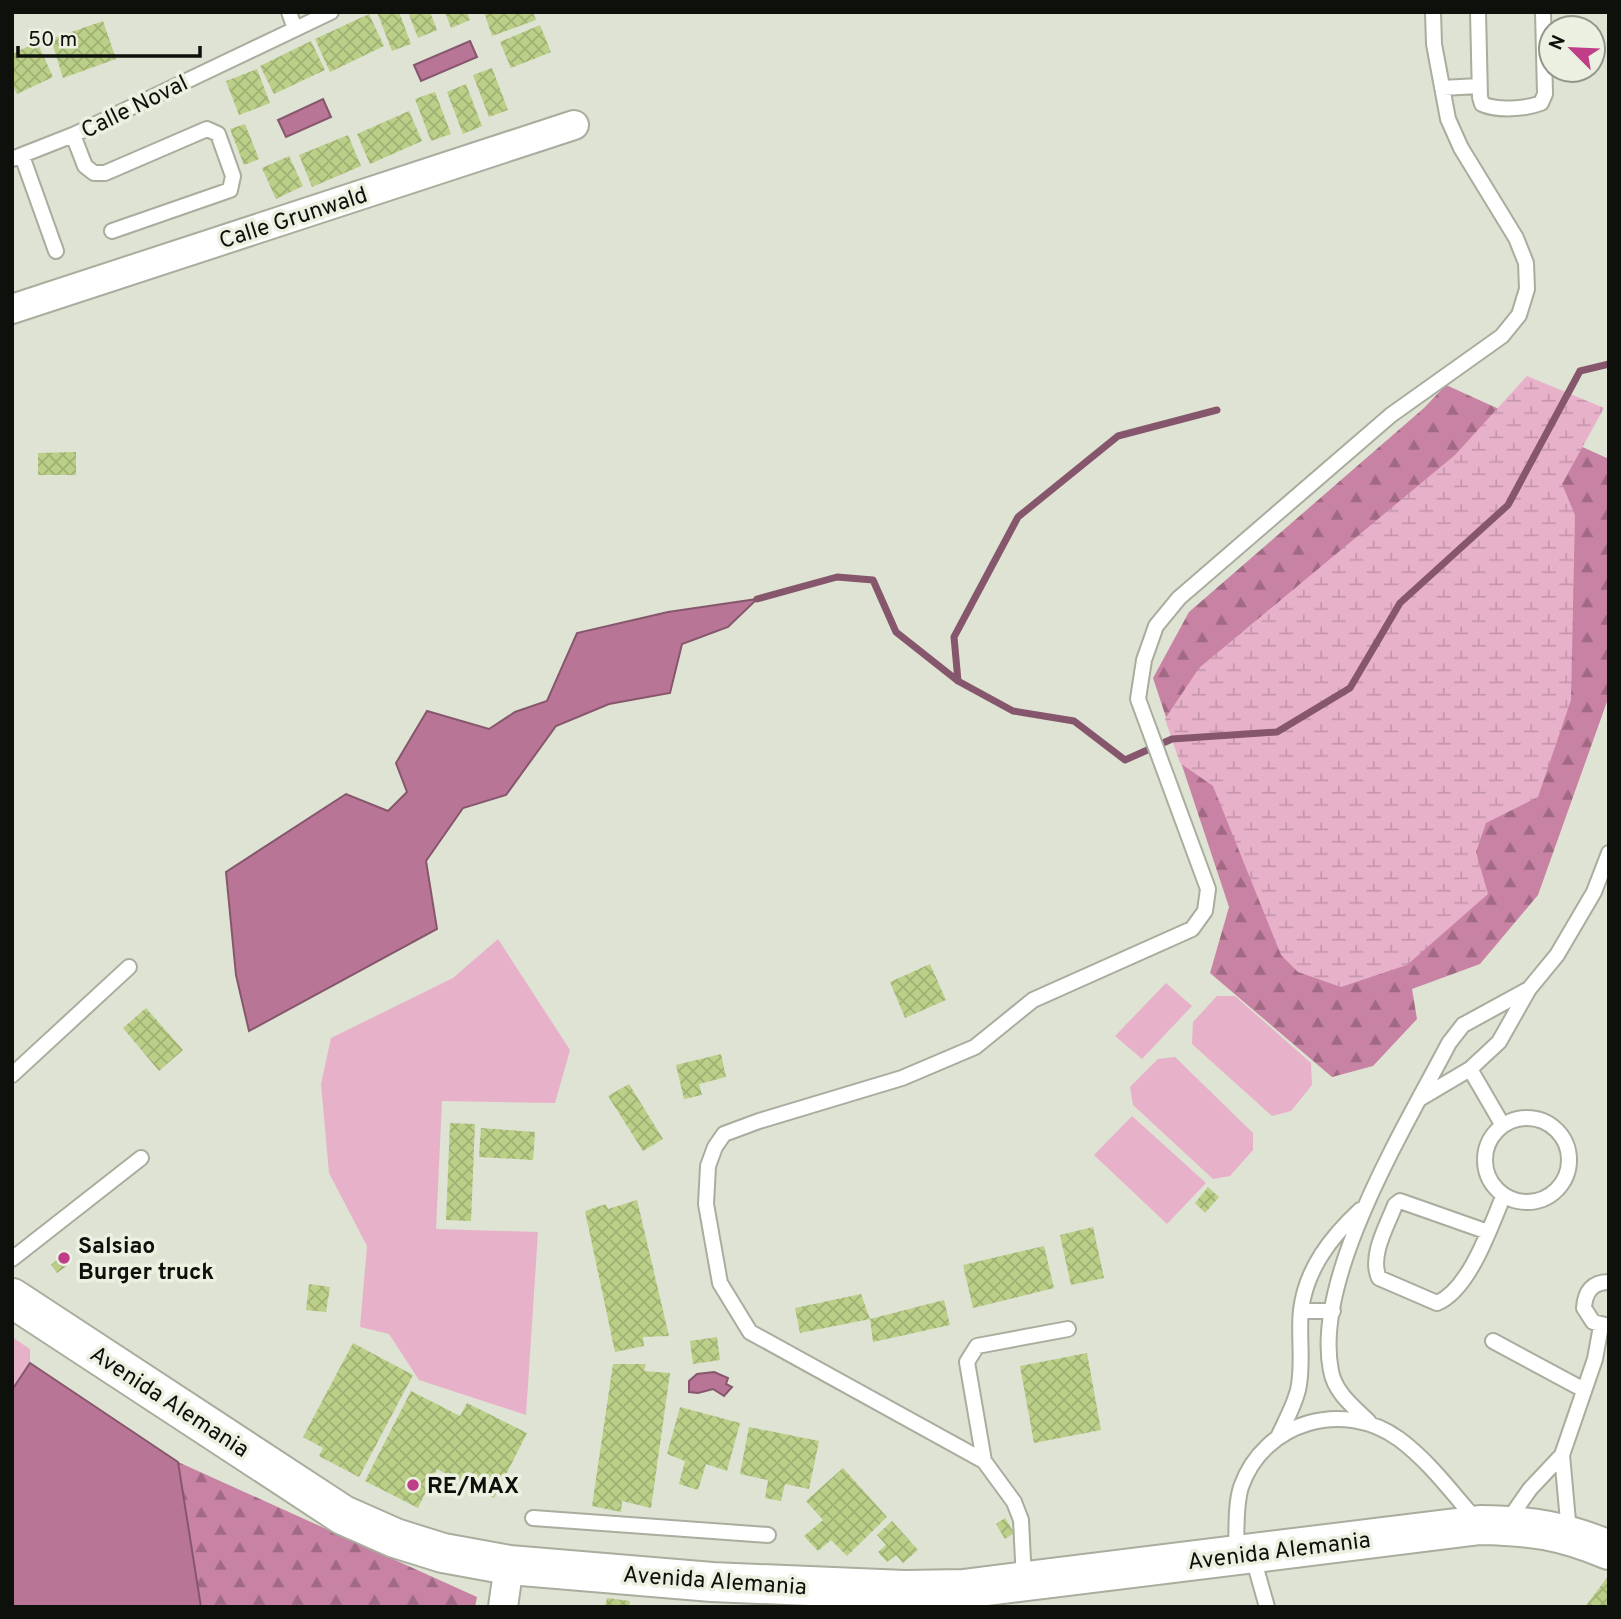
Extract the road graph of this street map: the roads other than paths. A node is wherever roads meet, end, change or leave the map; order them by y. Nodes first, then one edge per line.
1 (289, 12) edge
2 (331, 12) edge
3 (1433, 12) edge
4 (1478, 12) edge
5 (1543, 12) edge
6 (295, 29) junction
7 (1479, 86) junction
8 (1442, 88) junction
9 (574, 125) dead end
10 (73, 135) junction
11 (17, 157) edge
12 (112, 231) dead end
13 (56, 251) dead end
14 (12, 309) edge
15 (1609, 853) edge
16 (129, 967) dead end
17 (1529, 989) junction
18 (1470, 1069) junction
19 (12, 1075) edge
20 (1420, 1099) junction
21 (1502, 1124) junction
22 (141, 1158) dead end
23 (1503, 1197) junction
24 (1364, 1207) junction
25 (1488, 1232) junction
26 (12, 1259) edge
27 (1609, 1282) edge
28 (12, 1298) edge
29 (1301, 1311) junction
30 (1333, 1311) junction
31 (1605, 1326) edge
32 (1068, 1329) dead end
33 (1493, 1341) dead end
34 (1584, 1390) junction
35 (1369, 1422) junction
36 (1279, 1435) junction
37 (1562, 1455) junction
38 (984, 1461) junction
39 (533, 1518) dead end
40 (1492, 1525) junction
41 (1569, 1533) junction
42 (768, 1535) dead end
43 (1609, 1550) edge
44 (1244, 1554) junction
45 (509, 1565) junction
46 (1024, 1582) junction
47 (503, 1607) edge
48 (1267, 1607) edge

1 - 6 lane
2 - 6 lane, Calle Noval
3 - 8 lane
4 - 7 lane
5 - 7 lane
6 - 10 lane, Calle Noval
7 - 8 lane
8 - 38 lane
9 - 14 street, Calle Grunwald
10 - 11 lane, Calle Noval
10 - 12 lane
11 - 13 lane
15 - 17 lane
16 - 19 lane
17 - 18 lane
17 - 20 lane
18 - 20 lane
18 - 21 lane
20 - 24 lane
21 - 23 lane
21 - 23 lane
22 - 26 lane
23 - 25 lane
24 - 29 lane
24 - 30 lane
25 - 25 lane
27 - 31 lane
28 - 45 street, Avenida Alemania
29 - 30 lane
29 - 36 lane
30 - 35 lane
31 - 34 lane
32 - 38 lane
33 - 34 lane
34 - 37 lane
35 - 36 lane
35 - 40 lane
36 - 44 lane
37 - 40 lane
37 - 41 lane
38 - 46 lane
39 - 42 lane
40 - 41 street, Avenida Alemania
40 - 44 street, Avenida Alemania
41 - 43 street, Avenida Alemania
44 - 46 street, Avenida Alemania
44 - 48 lane
45 - 46 street, Avenida Alemania
45 - 47 street

